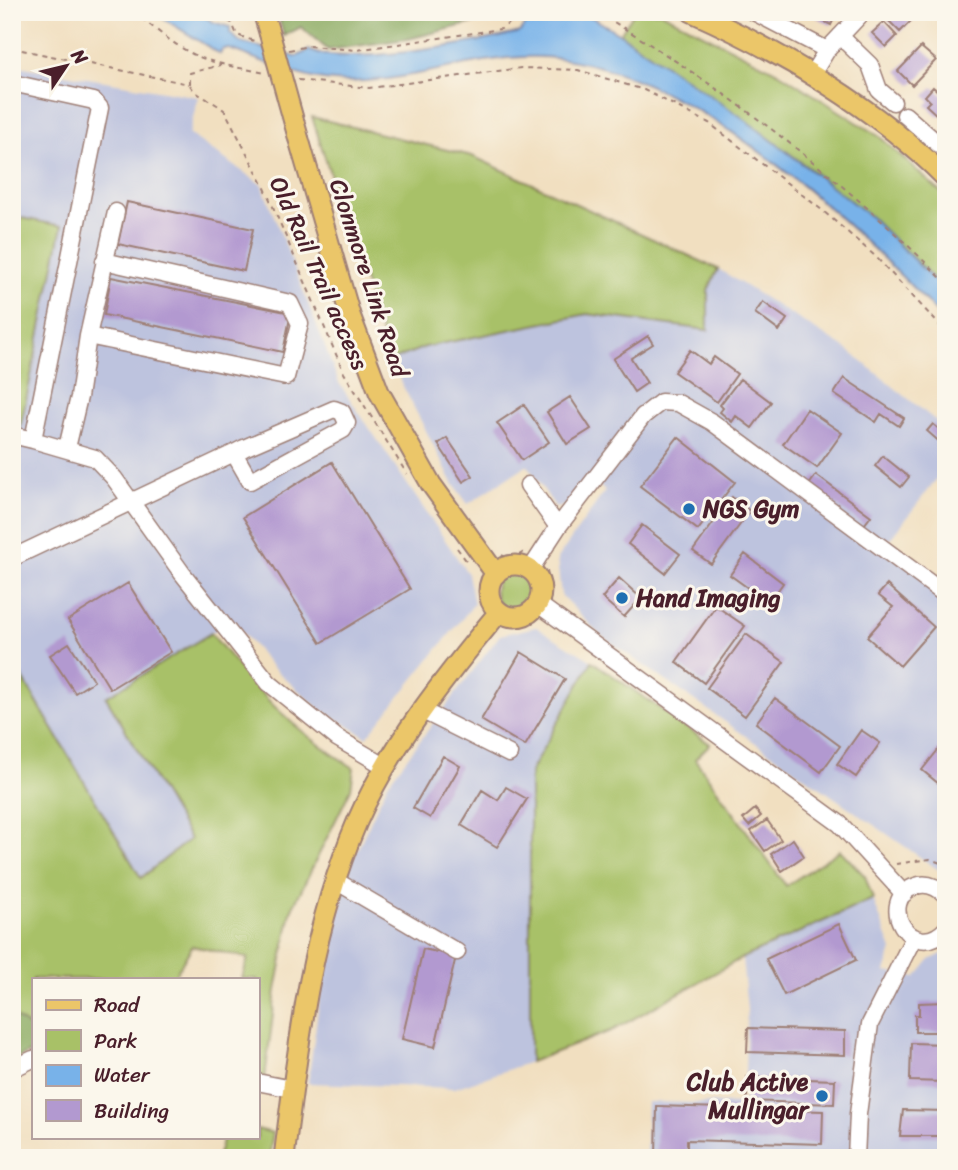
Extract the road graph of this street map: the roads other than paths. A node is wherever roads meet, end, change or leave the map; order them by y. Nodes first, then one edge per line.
1 (263, 12) edge
2 (692, 12) edge
3 (754, 12) edge
4 (863, 12) edge
5 (840, 36) junction
6 (827, 50) junction
7 (811, 76) junction
8 (12, 83) edge
9 (892, 102) dead end
10 (905, 115) dead end
11 (946, 151) edge
12 (946, 178) edge
13 (116, 212) dead end
14 (104, 261) junction
15 (88, 336) junction
16 (12, 435) edge
17 (33, 440) junction
18 (67, 448) junction
19 (234, 453) junction
20 (528, 485) dead end
21 (129, 500) junction
22 (558, 527) junction
23 (12, 558) edge
24 (530, 570) junction
25 (494, 577) junction
26 (946, 595) edge
27 (538, 604) junction
28 (499, 612) junction
29 (423, 712) junction
30 (509, 754) dead end
31 (386, 767) junction
32 (336, 881) junction
33 (944, 887) edge
34 (904, 894) junction
35 (946, 929) edge
36 (914, 937) junction
37 (457, 952) dead end
38 (32, 1059) edge
39 (12, 1069) edge
40 (259, 1082) edge
41 (292, 1089) junction
42 (284, 1158) edge
43 (856, 1158) edge

1 - 25 main road, Clonmore Link Road, bridge
2 - 7 main road
3 - 6 street
4 - 5 street
5 - 6 street
5 - 9 street
6 - 7 street
7 - 12 main road
8 - 17 street
10 - 11 street
13 - 14 street
14 - 15 street
14 - 15 street
15 - 18 street
16 - 17 street
17 - 18 street
18 - 21 street
19 - 19 street
19 - 21 street
20 - 22 street
21 - 23 street
21 - 31 street
22 - 24 street
22 - 26 street
24 - 25 main road
24 - 27 main road
25 - 28 main road
27 - 28 main road
27 - 34 street
28 - 29 main road
29 - 30 street
29 - 31 main road
31 - 32 main road
32 - 37 street
32 - 41 main road
33 - 34 street
34 - 36 street
35 - 36 street
36 - 43 street
38 - 39 street
40 - 41 street
41 - 42 main road

